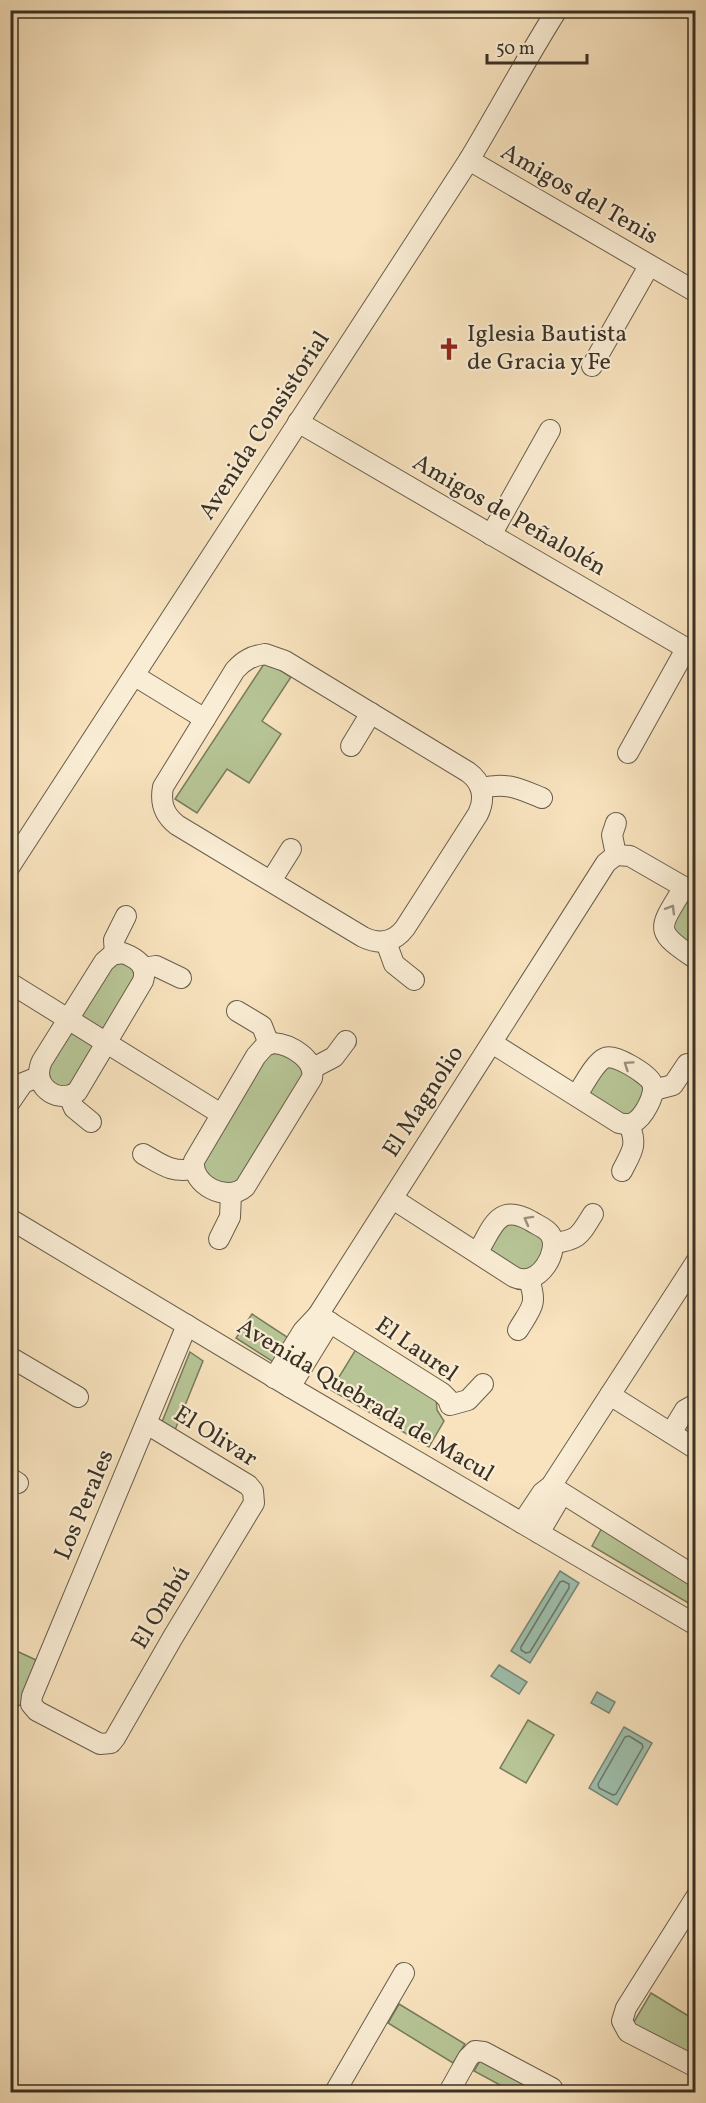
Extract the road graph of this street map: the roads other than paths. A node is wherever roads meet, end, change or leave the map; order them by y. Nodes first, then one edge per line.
1 (557, 10) edge
2 (469, 160) junction
3 (649, 266) junction
4 (696, 292) edge
5 (592, 366) dead end
6 (298, 422) junction
7 (550, 430) dead end
8 (491, 535) junction
9 (691, 651) edge
10 (135, 676) junction
11 (371, 713) junction
12 (205, 719) junction
13 (351, 746) dead end
14 (628, 753) dead end
15 (481, 788) junction
16 (542, 798) dead end
17 (616, 823) dead end
18 (291, 849) dead end
19 (616, 855) junction
20 (10, 866) edge
21 (271, 881) junction
22 (690, 890) edge
23 (126, 916) dead end
24 (386, 942) junction
25 (115, 954) junction
26 (696, 959) edge
27 (143, 968) junction
28 (181, 978) dead end
29 (414, 980) dead end
30 (10, 983) edge
31 (237, 1011) dead end
32 (67, 1019) junction
33 (346, 1041) dead end
34 (492, 1042) junction
35 (106, 1043) junction
36 (269, 1044) junction
37 (687, 1064) dead end
38 (312, 1068) junction
39 (38, 1077) junction
40 (654, 1090) junction
41 (577, 1095) junction
42 (69, 1096) junction
43 (10, 1102) edge
44 (221, 1114) junction
45 (91, 1122) dead end
46 (628, 1124) junction
47 (143, 1154) dead end
48 (194, 1169) junction
49 (622, 1171) dead end
50 (231, 1194) junction
51 (393, 1199) junction
52 (593, 1214) dead end
53 (10, 1219) edge
54 (219, 1239) dead end
55 (554, 1243) junction
56 (477, 1253) junction
57 (695, 1264) edge
58 (529, 1280) junction
59 (324, 1319) junction
60 (187, 1325) junction
61 (518, 1330) dead end
62 (10, 1357) edge
63 (282, 1382) junction
64 (483, 1384) dead end
65 (610, 1395) junction
66 (78, 1397) dead end
67 (696, 1404) edge
68 (147, 1424) junction
69 (671, 1433) junction
70 (696, 1449) edge
71 (556, 1490) junction
72 (254, 1495) joint
73 (530, 1528) junction
74 (696, 1577) edge
75 (696, 1625) edge
76 (108, 1744) joint
77 (696, 1896) edge
78 (404, 1973) dead end
79 (696, 2067) edge
80 (335, 2092) edge
81 (449, 2092) edge
82 (554, 2092) edge

1 - 2 street, Avenida Consistorial
2 - 3 street, Amigos del Tenis
2 - 6 street, Avenida Consistorial
3 - 4 street, Amigos del Tenis
3 - 5 street
6 - 8 street, Amigos de Peñalolén
6 - 10 street, Avenida Consistorial
7 - 8 street
8 - 9 street, Amigos de Peñalolén
9 - 14 street
10 - 12 street
10 - 20 street, Avenida Consistorial
11 - 12 street
11 - 13 street
11 - 15 street
12 - 21 street
15 - 16 street
15 - 24 street
17 - 19 street
18 - 21 street
19 - 22 street
19 - 34 street, El Magnolio
21 - 24 street
26 -> 22 street
23 - 25 street
24 - 29 street
25 - 27 street
25 - 32 street
27 - 28 street
27 - 35 street
30 - 32 street
31 - 36 street
32 - 35 street
32 - 39 street
33 - 38 street
34 - 41 street
34 - 51 street, El Magnolio
35 - 42 street
35 - 44 street
36 - 38 street
36 - 44 street
37 - 40 street
38 - 50 street
39 - 42 street
39 - 43 street
40 -> 41 street
40 - 46 street
41 - 46 street
42 - 45 street
44 - 48 street
46 - 49 street
47 - 48 street
48 - 50 street
50 - 54 street
51 - 56 street
51 - 59 street, El Magnolio
52 - 55 street
53 - 60 street, Avenida Quebrada de Macul
55 -> 56 street
55 - 58 street
56 - 58 street
57 - 65 street
58 - 61 street
59 - 63 street, El Magnolio
59 - 64 street, El Laurel
60 - 63 street, Avenida Quebrada de Macul
60 - 68 street, Los Perales
62 - 66 street
63 - 73 street, Avenida Quebrada de Macul
65 - 69 street
65 - 71 street
67 - 69 street
68 - 72 street, El Olivar
68 - 76 street, Los Perales
69 - 70 street
71 - 73 street
71 - 74 street
72 - 76 street, El Ombú
73 - 75 street, Avenida Quebrada de Macul
77 - 79 street
78 - 80 street
81 - 82 street

